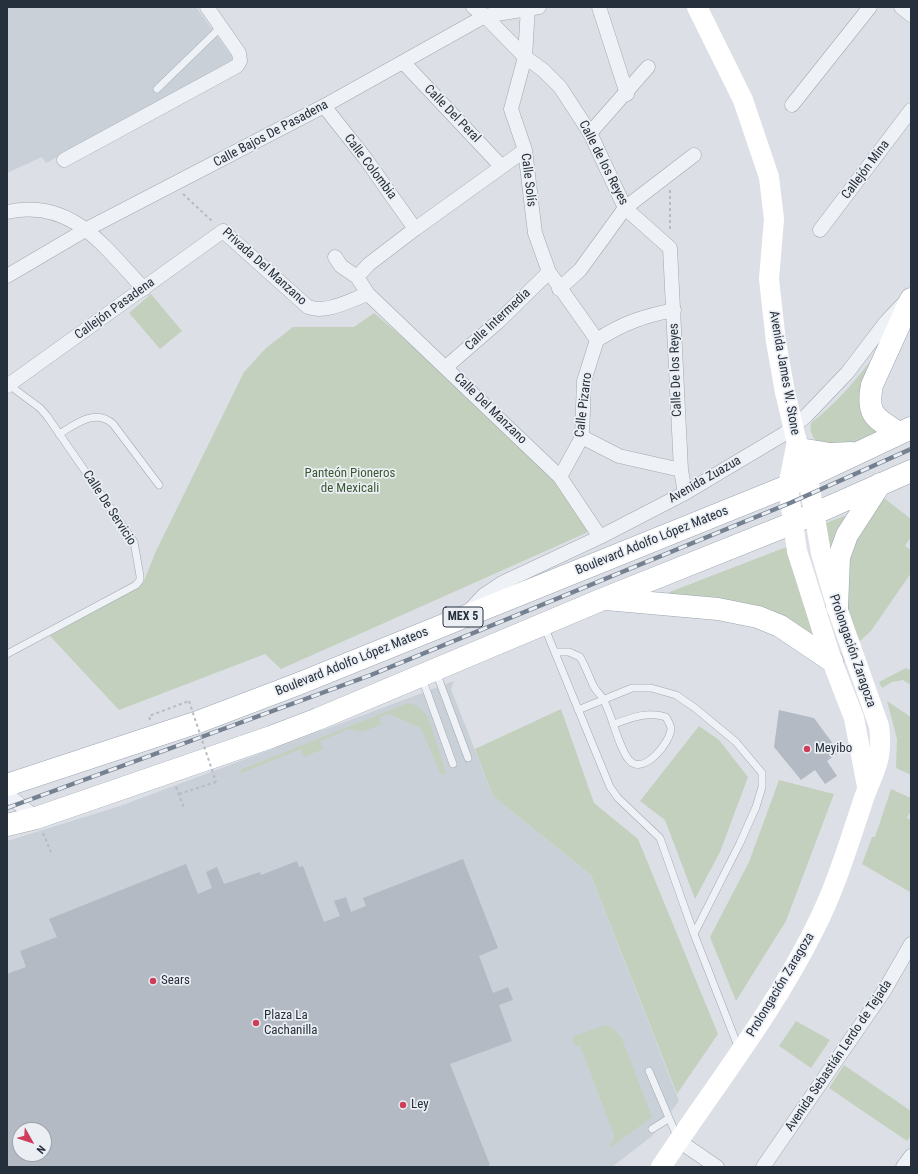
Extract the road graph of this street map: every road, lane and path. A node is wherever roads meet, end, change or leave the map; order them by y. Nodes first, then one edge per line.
1 (207, 7) edge
2 (473, 7) edge
3 (599, 7) edge
4 (697, 7) edge
5 (870, 7) edge
6 (901, 7) edge
7 (532, 8) edge
8 (911, 15) edge
9 (485, 16) junction
10 (221, 27) junction
11 (525, 57) junction
12 (403, 62) junction
13 (648, 67) dead end
14 (158, 90) dead end
15 (626, 94) junction
16 (792, 105) dead end
17 (324, 106) junction
18 (911, 110) edge
19 (590, 133) junction
20 (525, 150) junction
21 (694, 155) dead end
22 (64, 160) dead end
23 (501, 166) junction
24 (670, 175) junction
25 (173, 185) junction
26 (625, 208) junction
27 (7, 212) edge
28 (87, 229) junction
29 (415, 229) junction
30 (820, 230) dead end
31 (223, 231) junction
32 (670, 248) junction
33 (335, 257) dead end
34 (549, 272) junction
35 (7, 276) edge
36 (357, 277) junction
37 (144, 289) junction
38 (560, 289) junction
39 (368, 294) junction
40 (911, 296) edge
41 (911, 299) edge
42 (674, 310) junction
43 (597, 340) junction
44 (446, 367) junction
45 (8, 385) edge
46 (905, 430) edge
47 (59, 434) junction
48 (582, 437) junction
49 (798, 443) junction
50 (857, 453) junction
51 (681, 470) junction
52 (911, 471) edge
53 (808, 476) junction
54 (560, 477) junction
55 (880, 484) junction
56 (159, 485) dead end
57 (788, 486) junction
58 (685, 493) junction
59 (814, 514) junction
60 (793, 523) junction
61 (600, 536) junction
62 (603, 599) junction
63 (837, 608) junction
64 (463, 617) junction
65 (544, 625) junction
66 (554, 652) junction
67 (7, 654) edge
68 (832, 661) junction
69 (428, 673) junction
70 (603, 700) junction
71 (578, 710) junction
72 (149, 716) dead end
73 (614, 724) junction
74 (468, 758) dead end
75 (453, 764) dead end
76 (170, 772) junction
77 (7, 785) edge
78 (867, 786) junction
79 (7, 794) edge
80 (179, 794) junction
81 (184, 808) dead end
82 (36, 818) junction
83 (7, 825) edge
84 (51, 852) dead end
85 (694, 934) junction
86 (911, 944) edge
87 (740, 1052) junction
88 (649, 1071) dead end
89 (668, 1119) junction
90 (652, 1130) dead end
91 (679, 1140) junction
92 (911, 1156) edge
93 (661, 1167) edge
94 (717, 1167) edge
95 (763, 1167) edge
96 (903, 1167) edge

1 - 10 street
2 - 9 street, Calle de los Reyes
3 - 15 street
4 - 49 main road, Avenida James W. Stone, bridge
5 - 16 street
6 - 8 street
7 - 9 street, Calle Bajos De Pasadena
7 - 11 street, Calle Solís
9 - 11 street, Calle de los Reyes
9 - 12 street, Calle Bajos De Pasadena
10 - 14 lane
10 - 22 street
11 - 19 street, Calle de los Reyes
11 - 20 street, Calle Solís
12 - 17 street, Calle Bajos De Pasadena
12 - 23 street, Calle Del Peral
13 - 15 street
15 - 19 street
17 - 25 street, Calle Bajos De Pasadena
17 - 29 street, Calle Colombia
18 - 30 street, Callejón Mina
19 - 26 street, Calle de los Reyes
20 - 23 street
20 - 34 street, Calle Solís
21 - 24 street
23 - 29 street
24 - 26 street
24 - 32 path
25 - 28 street, Calle Bajos De Pasadena
25 - 31 path, Privada Del Manzano
26 - 32 street, Calle de los Reyes
26 - 38 street
27 - 28 street
28 - 35 street, Calle Bajos De Pasadena
28 - 37 street
29 - 36 street
31 - 37 street, Callejón Pasadena
31 - 39 street, Privada Del Manzano
32 - 42 street, Calle De los Reyes
33 - 36 street
34 - 38 street, Calle Solís
34 - 44 street, Calle Intermedia
36 - 39 street
37 - 45 street, Callejón Pasadena
38 - 43 street, Calle Solís
39 - 44 street, Calle Del Manzano
40 - 58 street, Avenida Zuazua
41 - 46 main road
42 - 43 street
42 - 51 street, Calle De los Reyes
43 - 48 street, Calle Pizarro
44 - 54 street, Calle Del Manzano
45 - 47 lane, Calle De Servicio
46 - 50 main road, Boulevard Adolfo López Mateos / MEX 5
47 - 56 lane
47 - 67 lane, Calle De Servicio
48 - 51 street
48 - 54 street, Calle Pizarro
49 - 50 main road
49 - 53 main road, Avenida James W. Stone
49 - 57 main road, Avenida James W. Stone
50 - 53 main road, Boulevard Adolfo López Mateos / MEX 5
51 - 58 street, Calle De los Reyes
52 - 55 main road
53 - 57 main road, Boulevard Adolfo López Mateos / MEX 5
53 - 59 main road, Avenida James W. Stone
54 - 61 street, Calle Del Manzano
55 - 59 main road
55 - 63 main road
57 - 60 main road, Avenida James W. Stone
57 - 64 main road, Boulevard Adolfo López Mateos / MEX 5
58 - 61 street, Avenida Zuazua
59 - 60 main road
59 - 63 main road, Prolongación Zaragoza
60 - 62 main road
60 - 68 main road, Prolongación Zaragoza
61 - 64 street, Avenida Zuazua
62 - 65 main road
62 - 68 main road
63 - 78 main road, Prolongación Zaragoza
64 - 77 main road, Boulevard Adolfo López Mateos / MEX 5
65 - 66 lane
65 - 69 main road
66 - 70 lane
66 - 71 lane
68 - 78 main road, Prolongación Zaragoza
69 - 74 lane
69 - 75 lane
69 - 76 main road
70 - 71 lane
70 - 73 lane
70 - 85 lane
71 - 85 lane
72 - 80 path, bridge
73 - 73 lane
76 - 80 path
76 - 82 main road
78 - 87 main road, Prolongación Zaragoza
79 - 82 street
80 - 81 path
82 - 83 main road
82 - 84 path
85 - 87 lane
86 - 95 street, Avenida Sebastián Lerdo de Tejada
87 - 91 main road, Prolongación Zaragoza
88 - 89 lane
89 - 90 lane
89 - 91 lane
91 - 93 main road, Prolongación Zaragoza
91 - 94 street
92 - 96 street

